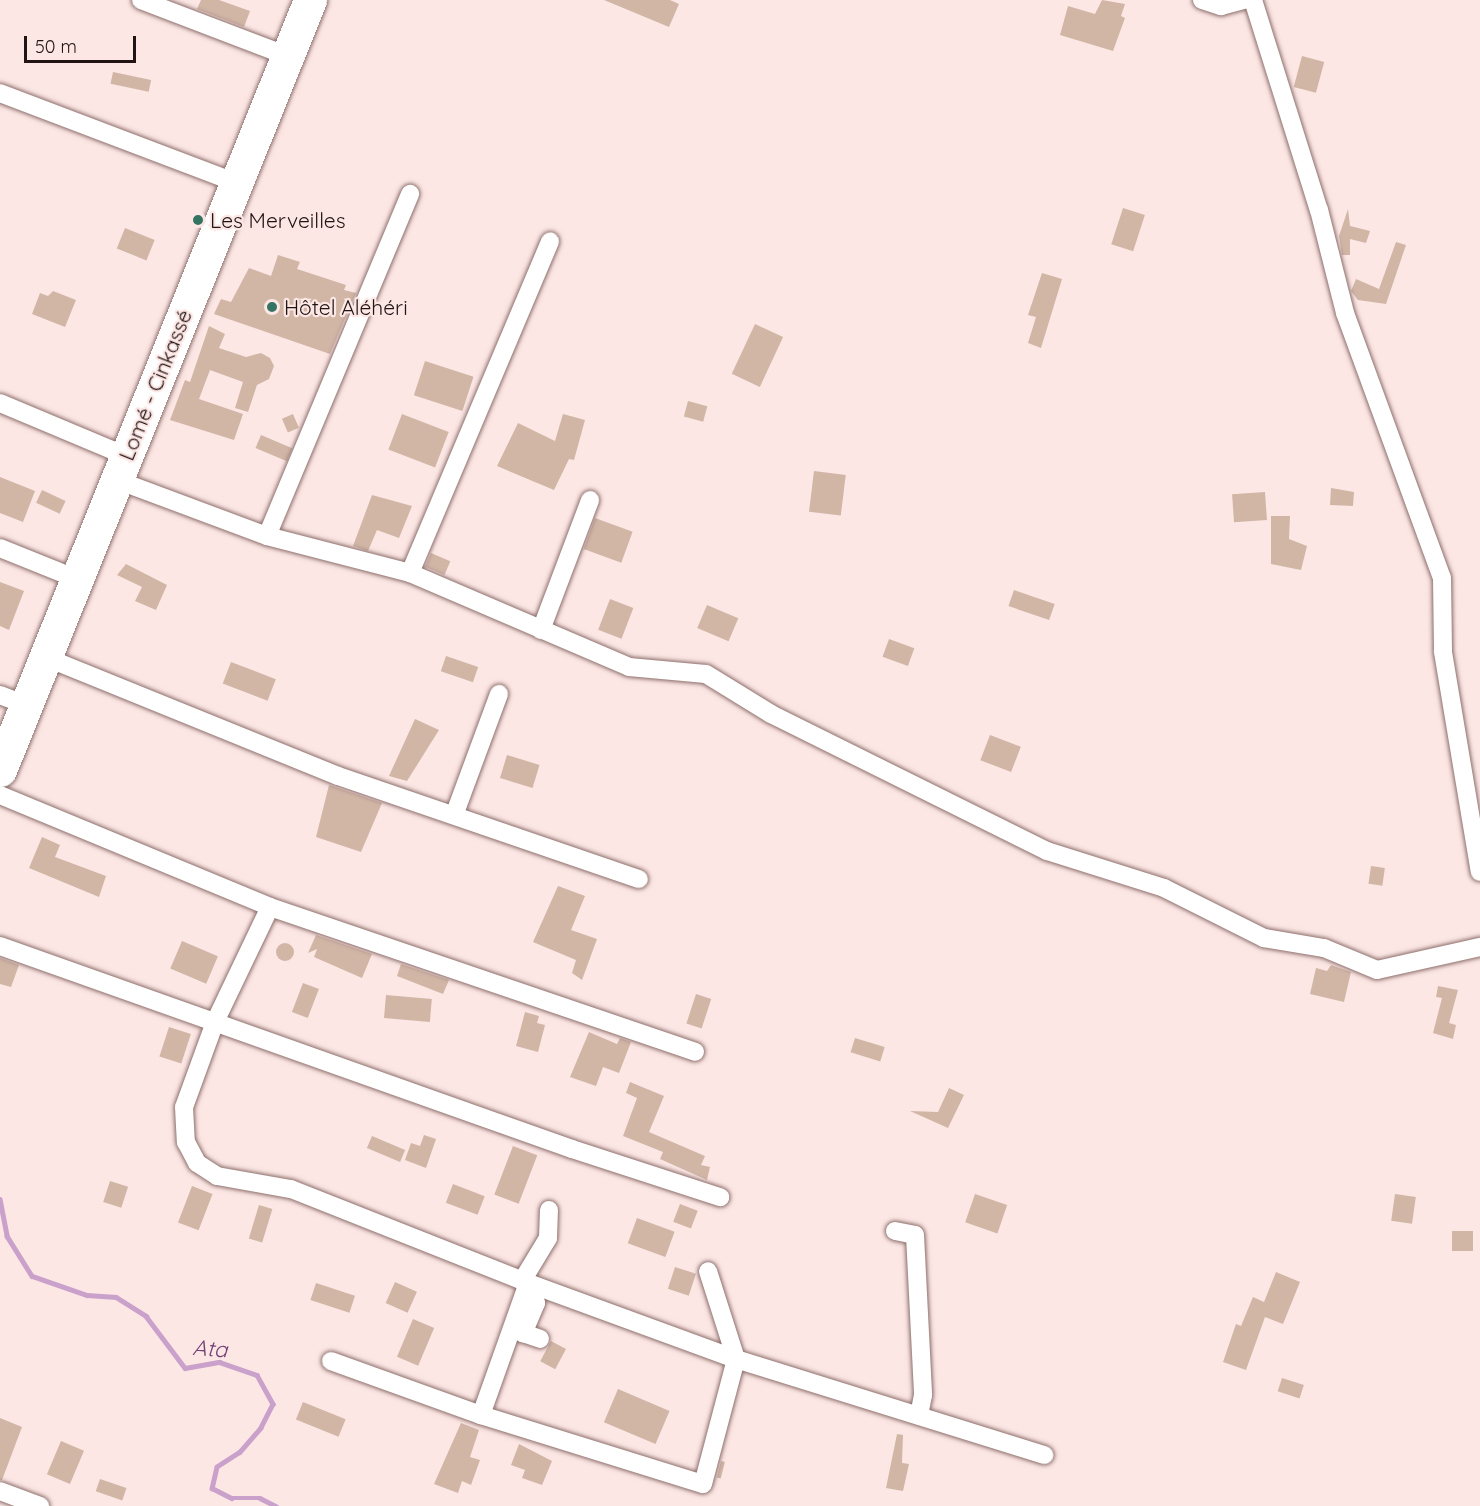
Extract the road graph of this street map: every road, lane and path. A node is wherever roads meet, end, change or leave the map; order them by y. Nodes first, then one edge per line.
1 (141, 0) edge
2 (310, 0) edge
3 (1202, 0) edge
4 (1244, 0) edge
5 (1253, 0) edge
6 (288, 56) junction
7 (0, 93) edge
8 (237, 183) junction
9 (410, 194) dead end
10 (550, 241) dead end
11 (0, 403) edge
12 (121, 468) junction
13 (590, 500) dead end
14 (267, 536) junction
15 (0, 548) edge
16 (410, 573) junction
17 (76, 579) junction
18 (541, 630) junction
19 (45, 657) junction
20 (499, 694) dead end
21 (13, 700) edge
22 (0, 770) edge
23 (0, 795) edge
24 (455, 813) junction
25 (1480, 872) edge
26 (639, 879) dead end
27 (270, 907) junction
28 (0, 946) edge
29 (1480, 946) edge
30 (215, 1022) junction
31 (695, 1052) dead end
32 (720, 1197) dead end
33 (549, 1210) dead end
34 (895, 1231) dead end
35 (708, 1271) dead end
36 (524, 1287) junction
37 (540, 1339) dead end
38 (736, 1359) junction
39 (331, 1361) dead end
40 (481, 1415) junction
41 (919, 1416) junction
42 (1044, 1455) dead end
43 (0, 1491) edge
44 (20, 1503) edge
45 (40, 1506) edge

1 - 6 street
2 - 6 highway, Lomé - Cinkassé
3 - 4 street
5 - 25 street
6 - 8 highway, Lomé - Cinkassé
7 - 8 street
8 - 12 highway, Lomé - Cinkassé
9 - 14 street
10 - 16 street
11 - 12 street
12 - 14 street
12 - 17 highway, Lomé - Cinkassé
13 - 18 street
14 - 16 street
15 - 17 street
16 - 18 street
17 - 19 highway, Lomé - Cinkassé
18 - 29 street
19 - 21 highway, Lomé - Cinkassé
19 - 24 street
20 - 24 street
21 - 22 highway, Lomé - Cinkassé
23 - 27 street
24 - 26 street
27 - 30 street
27 - 31 street
28 - 30 street
30 - 32 street
30 - 36 street
33 - 36 street
34 - 41 street
35 - 38 street
36 - 37 street
36 - 38 street
36 - 40 street
38 - 40 street
38 - 41 street
39 - 40 street
41 - 42 street
43 - 44 street
44 - 45 street

